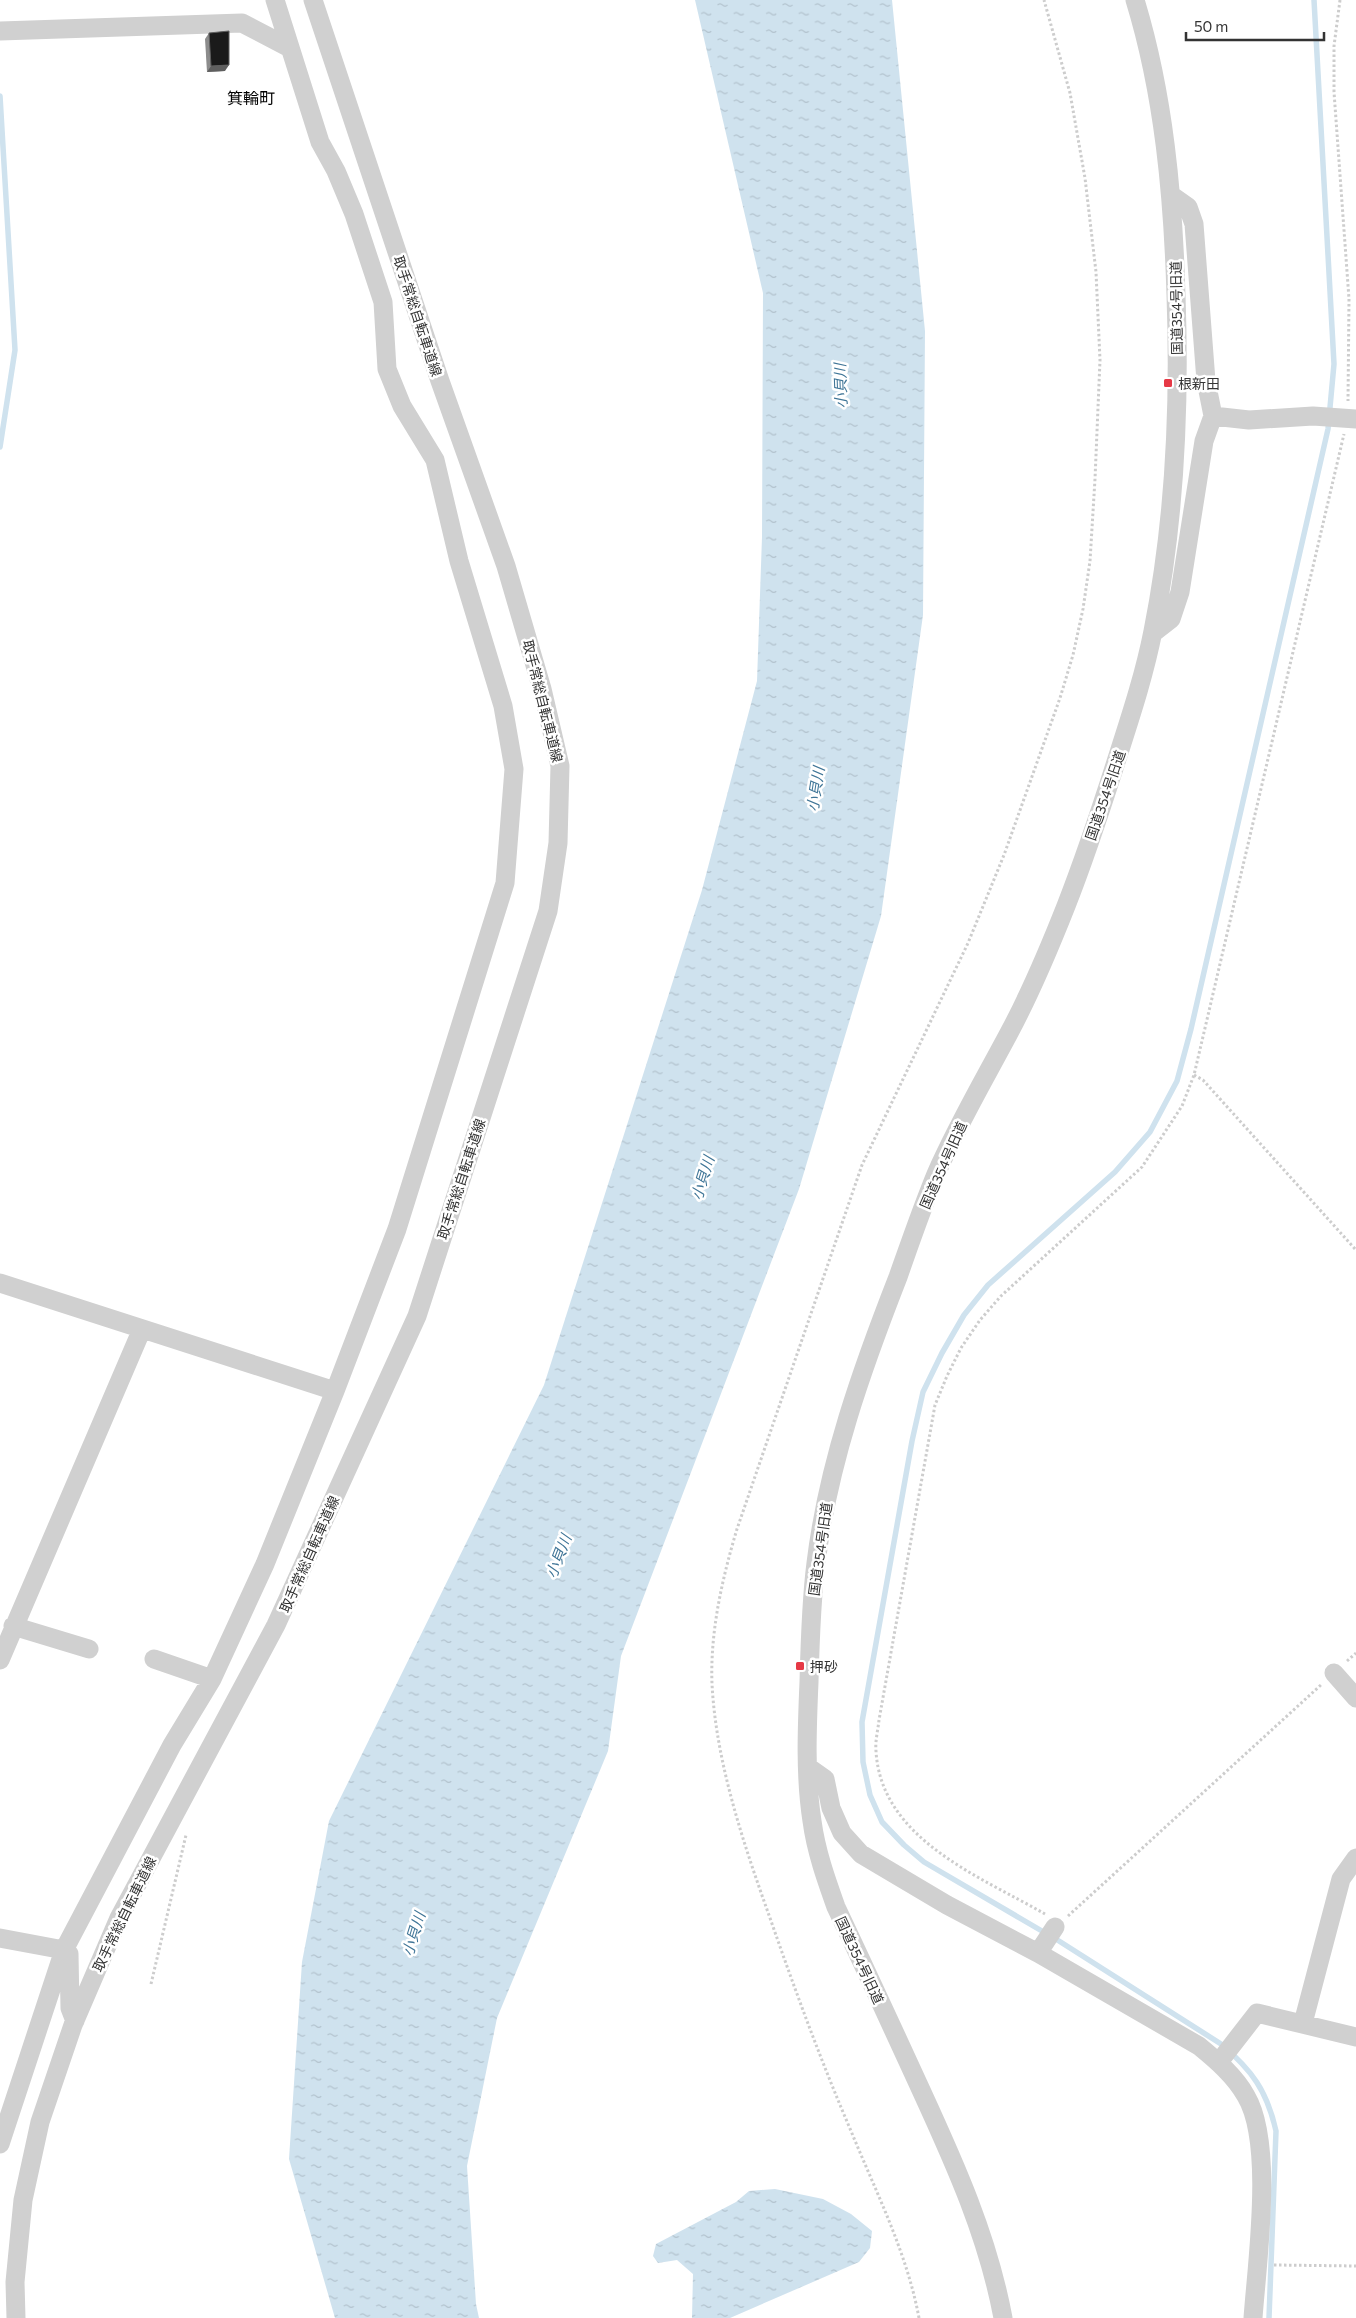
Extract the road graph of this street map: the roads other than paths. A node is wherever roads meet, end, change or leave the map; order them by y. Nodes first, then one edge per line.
1 (275, 0) edge
2 (313, 0) edge
3 (1135, 0) edge
4 (0, 31) edge
5 (288, 47) junction
6 (1171, 195) junction
7 (1213, 416) junction
8 (1347, 418) edge
9 (1153, 633) junction
10 (0, 1283) edge
11 (142, 1329) junction
12 (335, 1391) junction
13 (13, 1626) junction
14 (89, 1649) dead end
15 (154, 1659) dead end
16 (0, 1660) edge
17 (1334, 1673) road end
18 (212, 1679) junction
19 (1356, 1698) edge
20 (808, 1768) junction
21 (1356, 1858) edge
22 (1058, 1925) road end
23 (0, 1938) edge
24 (1042, 1948) junction
25 (64, 1950) junction
26 (74, 2021) junction
27 (1303, 2023) junction
28 (1356, 2037) edge
29 (1226, 2053) junction
30 (0, 2144) edge
31 (16, 2318) edge
32 (1004, 2318) edge
33 (1253, 2318) edge

1 - 5 street
2 - 26 street, 取手常総自転車道線
3 - 6 street, 国道354号旧道
4 - 5 street
5 - 12 street
6 - 7 street
6 - 9 street, 国道354号旧道
7 - 8 street
7 - 9 street
9 - 20 street, 国道354号旧道
10 - 11 street
11 - 12 street
11 - 13 street
12 - 18 street
13 - 14 street
13 - 16 street
15 - 18 street
17 - 19 street
18 - 25 street
20 - 24 street
20 - 32 street, 国道354号旧道
21 - 27 street
22 - 24 street
23 - 25 street
24 - 29 street
25 - 26 street
25 - 30 street
26 - 31 street, 取手常総自転車道線
27 - 28 street
27 - 29 street
29 - 33 street

